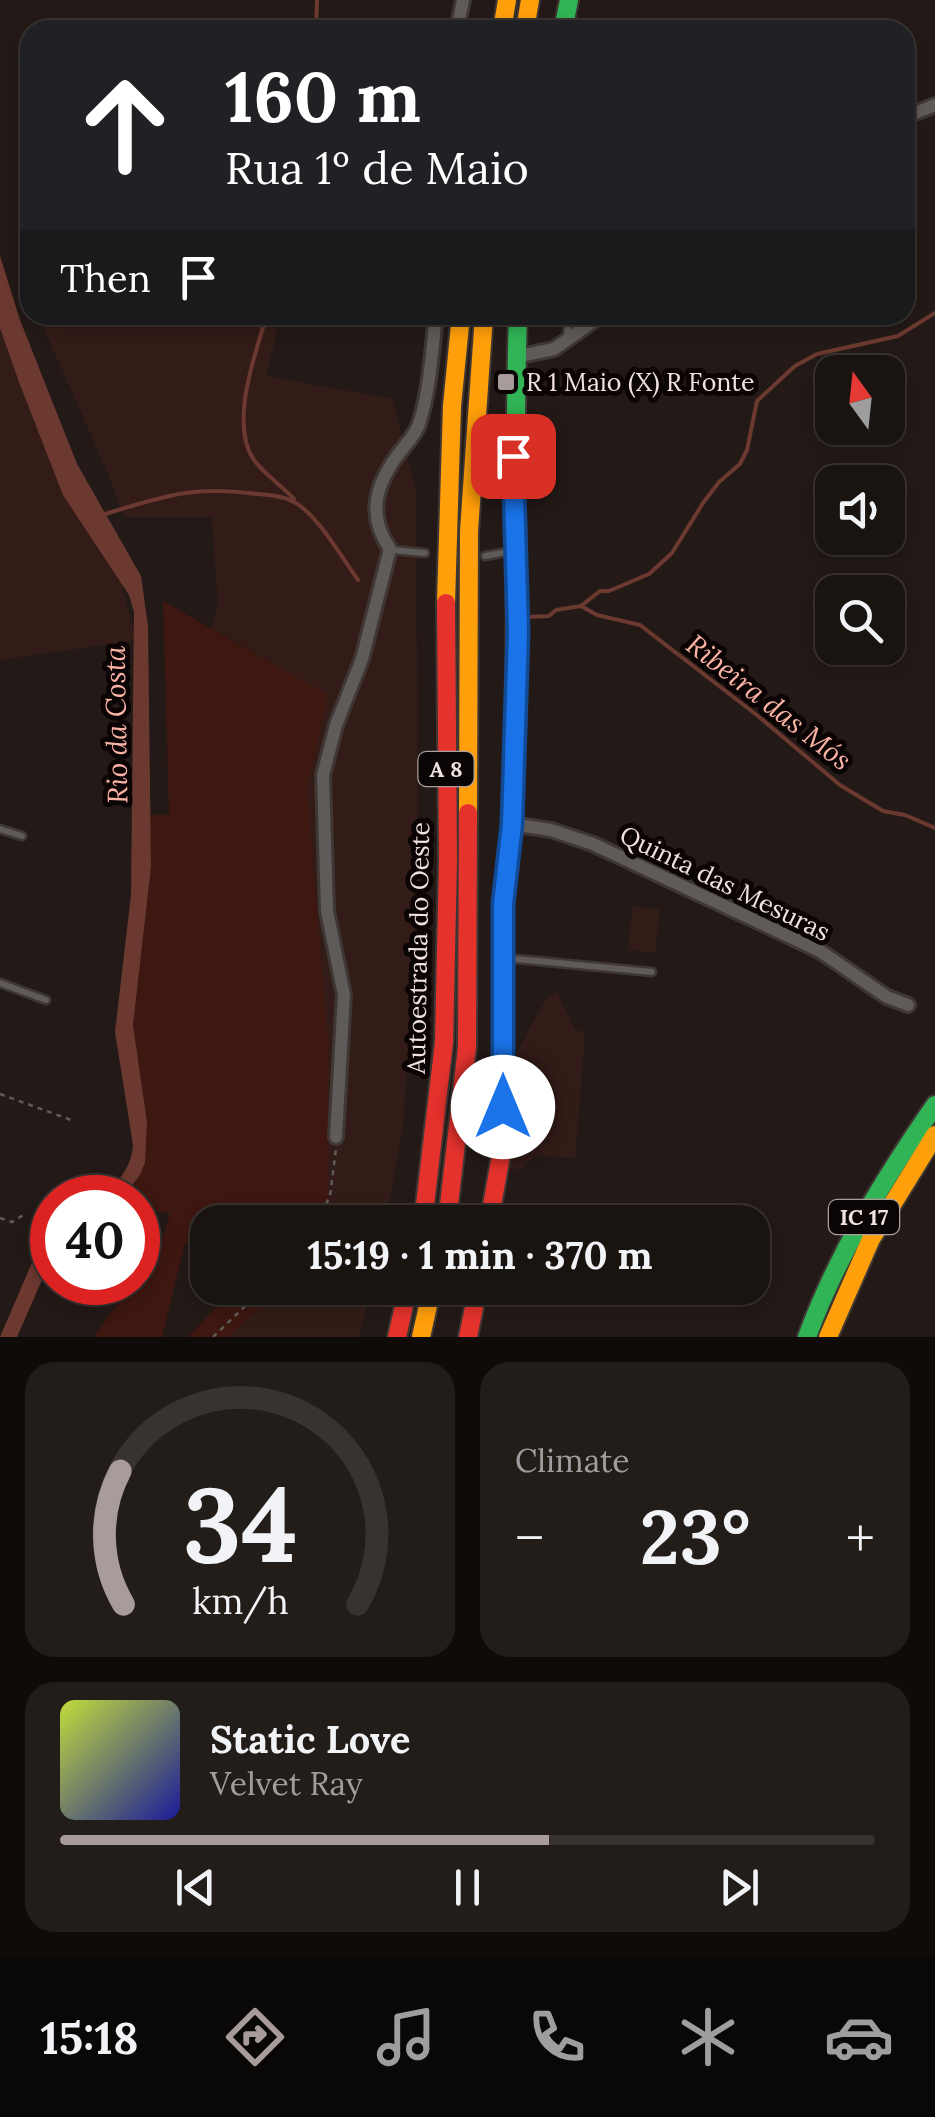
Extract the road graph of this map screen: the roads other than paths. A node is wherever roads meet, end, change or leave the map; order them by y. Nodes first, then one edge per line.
1 (435, 325) edge
2 (461, 325) edge
3 (483, 325) edge
4 (517, 325) edge
5 (568, 325) edge
6 (588, 325) edge
7 (565, 342) junction
8 (515, 357) junction
9 (390, 550) junction
10 (514, 551) junction
11 (426, 553) dead end
12 (485, 556) dead end
13 (512, 824) junction
14 (0, 829) edge
15 (22, 836) dead end
16 (503, 958) junction
17 (652, 972) dead end
18 (0, 984) edge
19 (46, 1000) dead end
20 (908, 1005) dead end
21 (935, 1106) edge
22 (935, 1135) edge
23 (336, 1137) road end
24 (425, 1205) edge
25 (449, 1205) edge
26 (493, 1205) edge
27 (404, 1305) edge
28 (428, 1305) edge
29 (475, 1305) edge
30 (397, 1337) edge
31 (420, 1337) edge
32 (468, 1337) edge
33 (807, 1337) edge
34 (828, 1337) edge

1 - 9 street
2 - 24 main road, Autoestrada do Oeste / A 8
3 - 25 main road, Autoestrada do Oeste / A 8
4 - 8 main road
5 - 7 lane
6 - 7 street
7 - 8 street
8 - 10 main road
9 - 11 lane
9 - 23 street
10 - 12 lane
10 - 13 main road
13 - 16 main road
13 - 20 street, Quinta das Mesuras
14 - 15 lane
16 - 17 lane
16 - 26 main road
18 - 19 lane
21 - 33 main road, IC 17
22 - 34 main road, IC 17
27 - 30 main road
28 - 31 main road
29 - 32 main road

